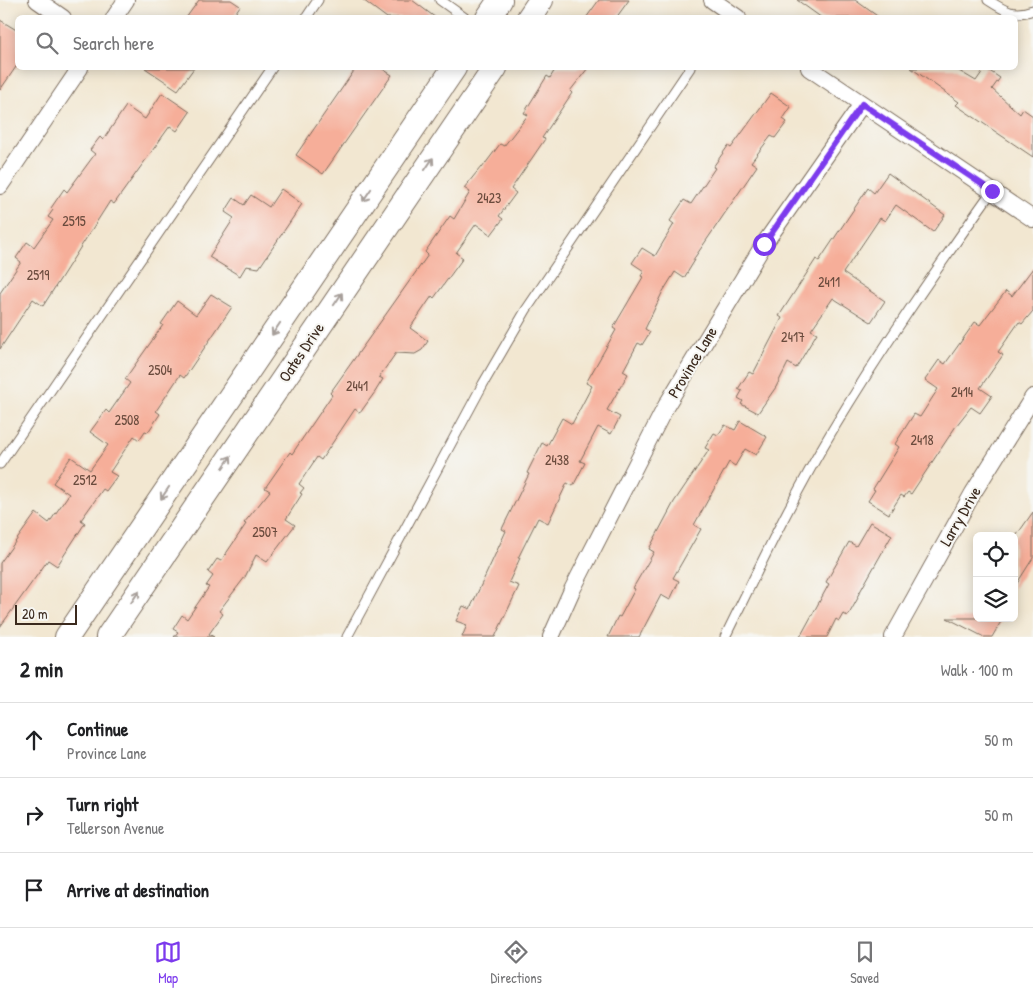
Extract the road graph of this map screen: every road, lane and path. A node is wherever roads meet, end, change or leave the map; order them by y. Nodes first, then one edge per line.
1 (38, 0) edge
2 (126, 0) edge
3 (318, 0) edge
4 (440, 0) edge
5 (500, 0) edge
6 (541, 0) edge
7 (712, 0) edge
8 (988, 0) edge
9 (1033, 10) edge
10 (60, 15) edge
11 (116, 15) edge
12 (308, 15) edge
13 (461, 15) edge
14 (490, 15) edge
15 (531, 15) edge
16 (730, 15) edge
17 (79, 70) edge
18 (271, 70) edge
19 (453, 70) edge
20 (494, 70) edge
21 (689, 70) edge
22 (812, 70) edge
23 (862, 104) junction
24 (0, 186) edge
25 (992, 191) junction
26 (1033, 219) edge
27 (1033, 398) edge
28 (0, 464) edge
29 (67, 637) edge
30 (108, 637) edge
31 (347, 637) edge
32 (551, 637) edge
33 (725, 637) edge
34 (893, 637) edge

1 - 10 street
2 - 11 street
3 - 12 lane
4 - 13 lane
5 - 14 main road
6 - 15 main road
7 - 16 street
8 - 9 lane
17 - 24 street
18 - 28 lane
19 -> 29 main road, Oates Drive
30 -> 20 main road, Oates Drive
21 - 31 lane
22 - 23 street
23 - 25 street
23 - 32 street, Province Lane
25 - 26 street
25 - 33 lane
27 - 34 street, Larry Drive

